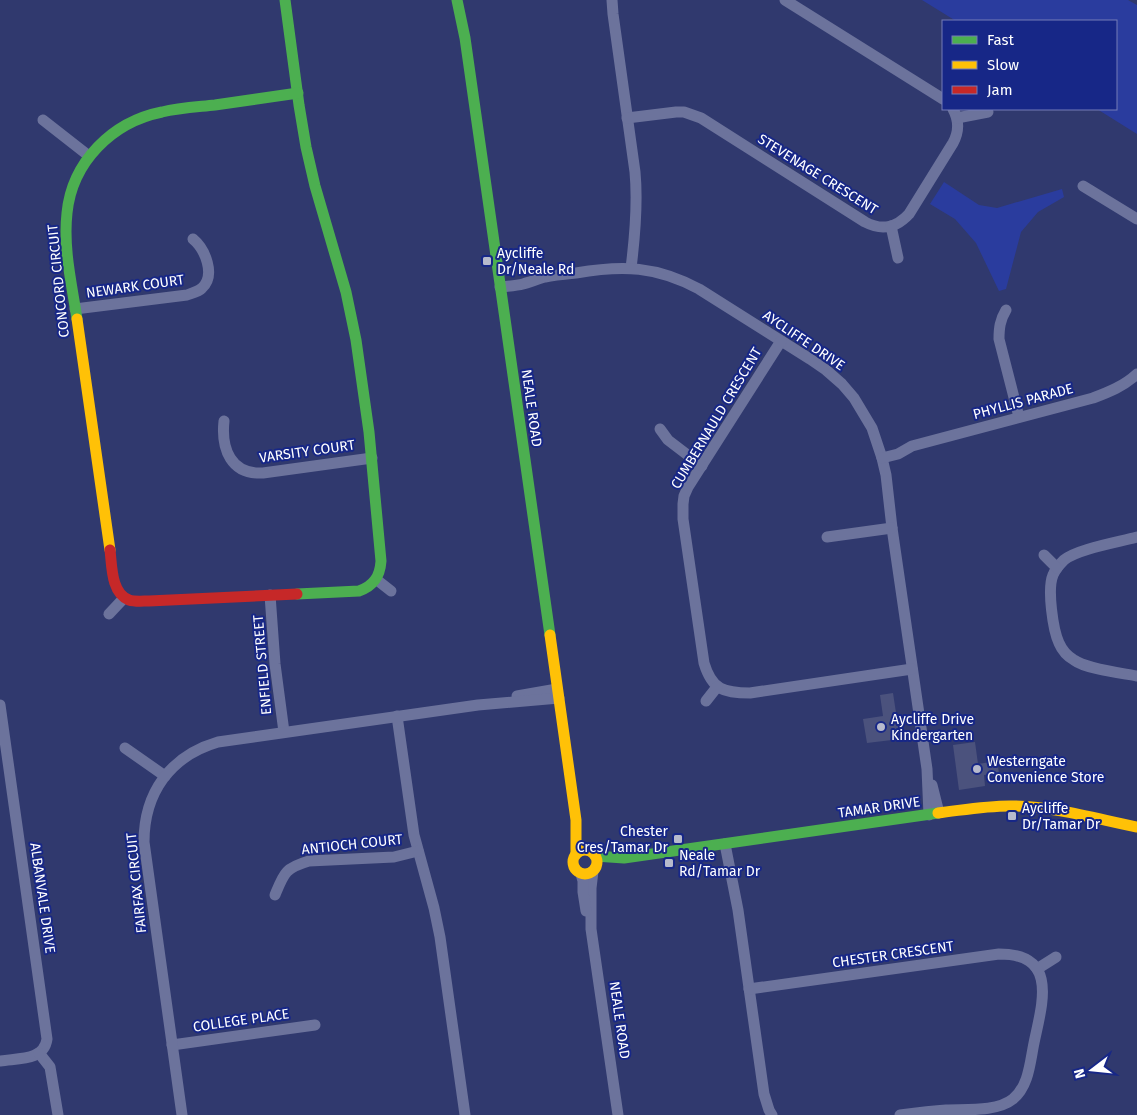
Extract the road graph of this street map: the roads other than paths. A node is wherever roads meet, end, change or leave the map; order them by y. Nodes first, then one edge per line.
1 (285, 0) edge
2 (458, 0) edge
3 (612, 0) edge
4 (784, 0) edge
5 (298, 93) junction
6 (942, 98) edge
7 (988, 112) dead end
8 (955, 113) edge
9 (627, 118) junction
10 (43, 120) dead end
11 (89, 156) junction
12 (1084, 186) dead end
13 (1137, 219) edge
14 (891, 226) junction
15 (193, 239) dead end
16 (898, 258) dead end
17 (632, 268) junction
18 (500, 283) junction
19 (75, 310) junction
20 (1006, 310) dead end
21 (781, 341) junction
22 (1137, 374) edge
23 (1019, 417) junction
24 (224, 421) dead end
25 (660, 429) dead end
26 (881, 454) junction
27 (372, 458) junction
28 (702, 466) junction
29 (892, 528) junction
30 (827, 536) dead end
31 (1137, 537) edge
32 (1044, 555) dead end
33 (1057, 568) junction
34 (376, 580) junction
35 (391, 591) dead end
36 (270, 595) junction
37 (124, 598) junction
38 (108, 614) dead end
39 (912, 669) junction
40 (1137, 676) edge
41 (718, 687) junction
42 (558, 694) junction
43 (706, 701) dead end
44 (0, 705) edge
45 (397, 716) junction
46 (284, 732) junction
47 (2, 733) edge
48 (126, 748) dead end
49 (165, 776) junction
50 (934, 814) junction
51 (1137, 827) edge
52 (728, 843) junction
53 (418, 851) junction
54 (586, 854) junction
55 (624, 858) junction
56 (594, 870) junction
57 (581, 874) junction
58 (275, 895) dead end
59 (592, 929) junction
60 (1056, 957) dead end
61 (1037, 970) junction
62 (749, 989) junction
63 (315, 1025) dead end
64 (172, 1045) junction
65 (39, 1053) junction
66 (0, 1061) edge
67 (58, 1115) edge
68 (182, 1115) edge
69 (465, 1115) edge
70 (618, 1115) edge
71 (772, 1115) edge
72 (900, 1115) edge

1 - 5 street
2 - 18 street, NEALE ROAD
3 - 9 street
4 - 6 street
5 - 11 street, CONCORD CIRCUIT
5 - 27 street
7 - 8 street
8 - 14 street, STEVENAGE CRESCENT
9 - 14 street, STEVENAGE CRESCENT
9 - 17 street
10 - 11 street
11 - 19 street, CONCORD CIRCUIT
12 - 13 street
14 - 16 street
15 - 19 street, NEWARK COURT
17 - 18 street, AYCLIFFE DRIVE
17 - 21 street, AYCLIFFE DRIVE
18 - 42 street, NEALE ROAD
19 - 37 street, CONCORD CIRCUIT
20 - 23 street
21 - 26 street, AYCLIFFE DRIVE
21 - 28 street, CUMBERNAULD CRESCENT
22 - 23 street, PHYLLIS PARADE
23 - 26 street, PHYLLIS PARADE
24 - 27 street, VARSITY COURT
25 - 28 street
26 - 29 street, AYCLIFFE DRIVE
27 - 34 street
28 - 41 street, CUMBERNAULD CRESCENT
29 - 30 street
29 - 39 street, AYCLIFFE DRIVE
31 - 33 street
32 - 33 street
33 - 40 street
34 - 35 street
34 - 36 street
36 - 37 street
36 - 46 street, ENFIELD STREET
37 - 38 street
39 - 41 street
39 - 50 street, AYCLIFFE DRIVE
41 - 43 street
42 - 45 street, FAIRFAX CIRCUIT
42 - 54 street, NEALE ROAD
44 - 47 street, ALBANVALE DRIVE
45 - 46 street, FAIRFAX CIRCUIT
45 - 53 street
46 - 49 street, FAIRFAX CIRCUIT
47 - 65 street, ALBANVALE DRIVE
48 - 49 street
49 - 64 street, FAIRFAX CIRCUIT
50 - 51 street, TAMAR DRIVE
50 - 52 street, TAMAR DRIVE
52 - 55 street, TAMAR DRIVE
52 - 62 street
53 - 58 street, ANTIOCH COURT
53 - 69 street
54 - 55 street, TAMAR DRIVE
54 - 56 street
54 - 57 street
55 - 56 street, TAMAR DRIVE
56 - 57 street
56 - 59 street, NEALE ROAD
57 - 59 street, NEALE ROAD
59 - 70 street, NEALE ROAD
60 - 61 street
61 - 62 street, CHESTER CRESCENT
61 - 72 street
62 - 71 street
63 - 64 street, COLLEGE PLACE
64 - 68 street, FAIRFAX CIRCUIT
65 - 66 street
65 - 67 street

